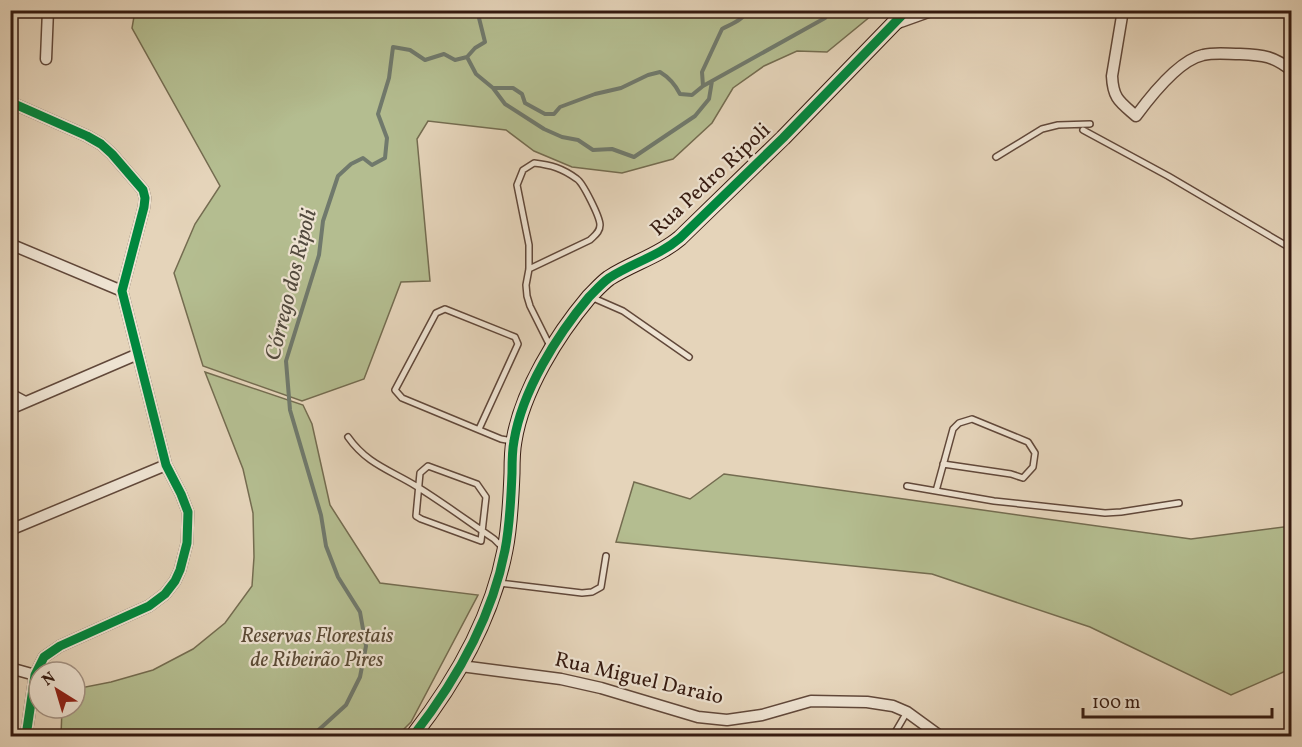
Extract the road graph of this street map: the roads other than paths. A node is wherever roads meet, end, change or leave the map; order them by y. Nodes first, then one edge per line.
1 (48, 10) edge
2 (906, 10) edge
3 (934, 10) edge
4 (1123, 10) edge
5 (894, 24) junction
6 (46, 59) dead end
7 (1292, 71) edge
8 (10, 102) edge
9 (1090, 124) dead end
10 (1083, 130) dead end
11 (996, 158) dead end
12 (10, 244) edge
13 (1292, 249) edge
14 (530, 269) junction
15 (122, 291) junction
16 (590, 296) junction
17 (552, 350) junction
18 (138, 354) junction
19 (689, 357) dead end
20 (10, 394) edge
21 (26, 402) junction
22 (10, 409) edge
23 (478, 429) junction
24 (348, 437) dead end
25 (513, 442) junction
26 (943, 464) junction
27 (166, 465) junction
28 (417, 486) junction
29 (907, 486) dead end
30 (936, 491) junction
31 (1179, 503) dead end
32 (10, 530) edge
33 (483, 531) junction
34 (505, 550) junction
35 (606, 556) dead end
36 (497, 583) junction
37 (42, 660) edge
38 (461, 666) junction
39 (10, 668) edge
40 (27, 673) edge
41 (907, 712) junction
42 (29, 720) edge
43 (26, 736) edge
44 (413, 736) edge
45 (893, 736) edge
46 (940, 736) edge

1 - 6 street
2 - 5 street, Rua Pedro Ripoli
3 - 5 street
4 - 7 street
5 - 16 street, Rua Pedro Ripoli
8 - 15 street
9 - 11 lane
10 - 13 lane
12 - 15 street
14 - 14 lane
14 - 17 lane
15 - 18 street
16 - 17 street, Rua Pedro Ripoli
16 - 19 lane
17 - 25 street, Rua Pedro Ripoli
18 - 21 street
18 - 27 street
20 - 21 street
21 - 22 street
23 - 23 lane
23 - 25 lane
24 - 28 lane
25 - 34 street, Rua Pedro Ripoli
26 - 26 lane
26 - 30 lane
27 - 32 street
27 - 37 street
28 - 33 lane
28 - 33 lane
28 - 33 lane
29 - 30 lane
30 - 31 lane
33 - 34 lane
34 - 36 street, Rua Pedro Ripoli
35 - 36 lane
36 - 38 street, Rua Pedro Ripoli
38 - 41 street, Rua Miguel Daraio
38 - 44 street, Rua Pedro Ripoli
39 - 40 street
41 - 45 lane
41 - 46 street, Rua Miguel Daraio
42 - 43 street

